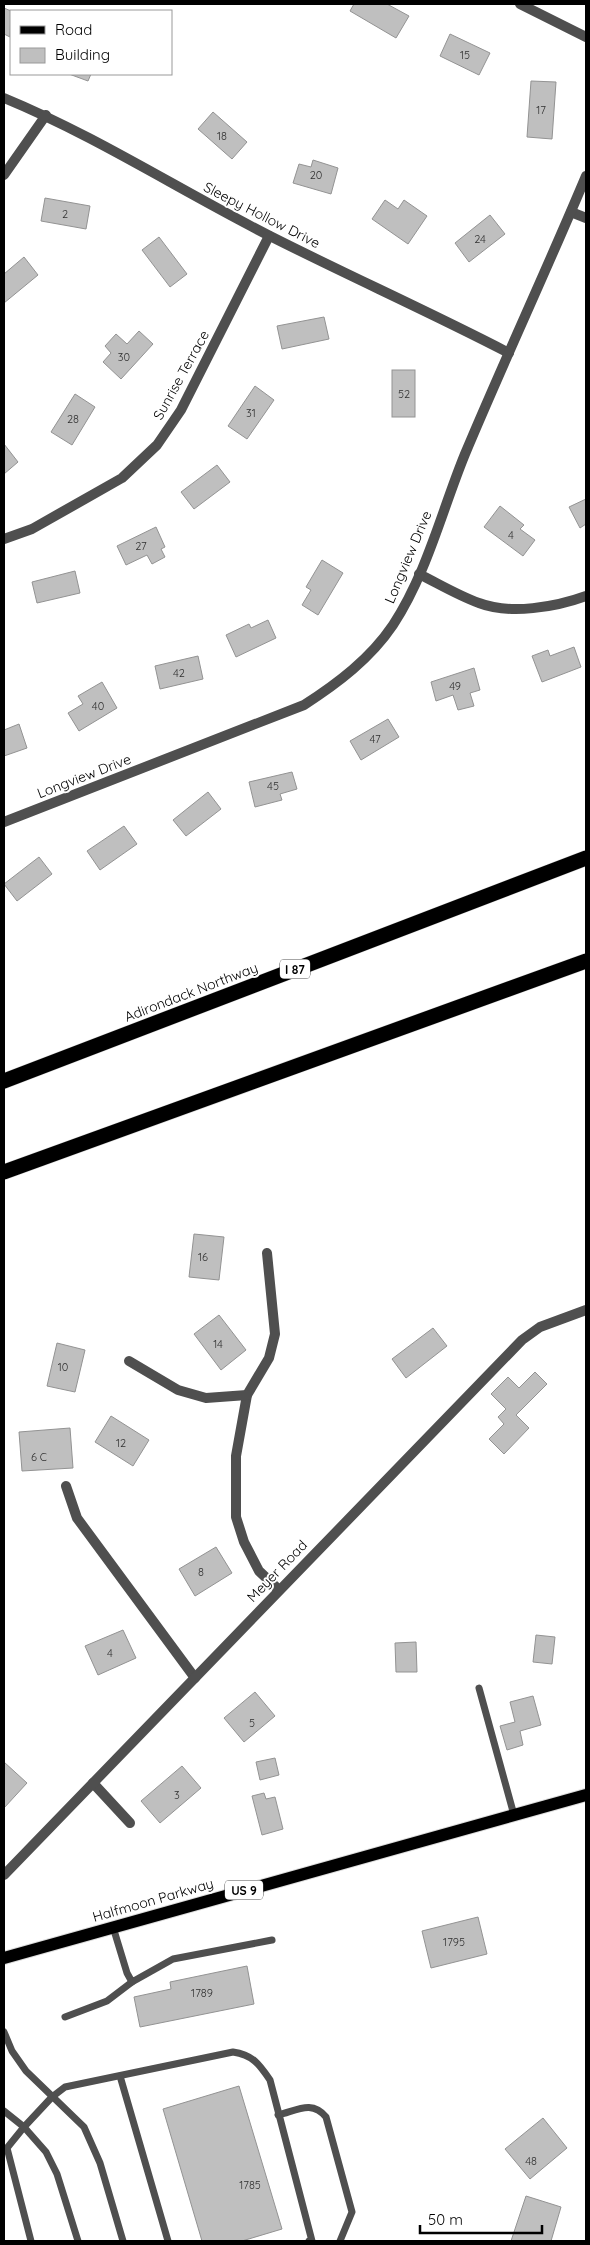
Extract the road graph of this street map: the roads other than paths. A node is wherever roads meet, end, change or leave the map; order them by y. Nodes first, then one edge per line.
1 (520, 4) edge
2 (586, 36) edge
3 (4, 98) edge
4 (46, 115) junction
5 (4, 175) edge
6 (586, 176) edge
7 (571, 212) junction
8 (586, 218) edge
9 (270, 236) junction
10 (509, 353) junction
11 (4, 539) edge
12 (419, 574) junction
13 (586, 596) edge
14 (4, 822) edge
15 (586, 858) edge
16 (586, 961) edge
17 (4, 1081) edge
18 (100, 1139) junction
19 (4, 1172) edge
20 (4, 1181) edge
21 (267, 1253) dead end
22 (586, 1310) edge
23 (130, 1361) dead end
24 (247, 1395) junction
25 (66, 1486) dead end
26 (278, 1589) junction
27 (195, 1678) junction
28 (479, 1688) dead end
29 (93, 1782) junction
30 (586, 1795) edge
31 (514, 1815) junction
32 (130, 1823) dead end
33 (4, 1875) edge
34 (113, 1927) junction
35 (272, 1940) dead end
36 (4, 1958) edge
37 (132, 1982) junction
38 (65, 2017) dead end
39 (4, 2032) edge
40 (120, 2076) junction
41 (52, 2097) junction
42 (4, 2111) edge
43 (278, 2114) junction
44 (24, 2127) junction
45 (31, 2241) edge
46 (78, 2241) edge
47 (123, 2241) edge
48 (168, 2241) edge
49 (311, 2241) edge
50 (340, 2241) edge

1 - 2 street
3 - 4 street, Sleepy Hollow Drive
4 - 5 street
4 - 9 street, Sleepy Hollow Drive
6 - 7 street, Longview Drive
7 - 8 street
7 - 10 street, Longview Drive
9 - 10 street, Sleepy Hollow Drive
9 - 11 street, Sunrise Terrace
10 - 12 street, Longview Drive
12 - 13 street
12 - 14 street, Longview Drive
15 - 17 highway, Adirondack Northway / I 87
16 - 18 highway
18 - 19 highway
18 - 20 highway
21 - 24 street
22 - 26 street, Meyer Road
23 - 24 street
24 - 26 street
25 - 27 street
26 - 27 street, Meyer Road
27 - 29 street, Meyer Road
28 - 31 lane
29 - 32 street
29 - 33 street, Meyer Road
30 - 31 main road, US 9
31 - 34 main road, Halfmoon Parkway / US 9
34 - 36 main road, Halfmoon Parkway / US 9
34 - 37 lane
35 - 37 lane
37 - 38 lane
39 - 41 lane
40 - 41 lane
40 - 43 lane
40 - 48 lane
41 - 44 lane
41 - 47 lane
42 - 44 lane
43 - 49 lane
43 - 50 lane
44 - 45 lane
44 - 46 lane

